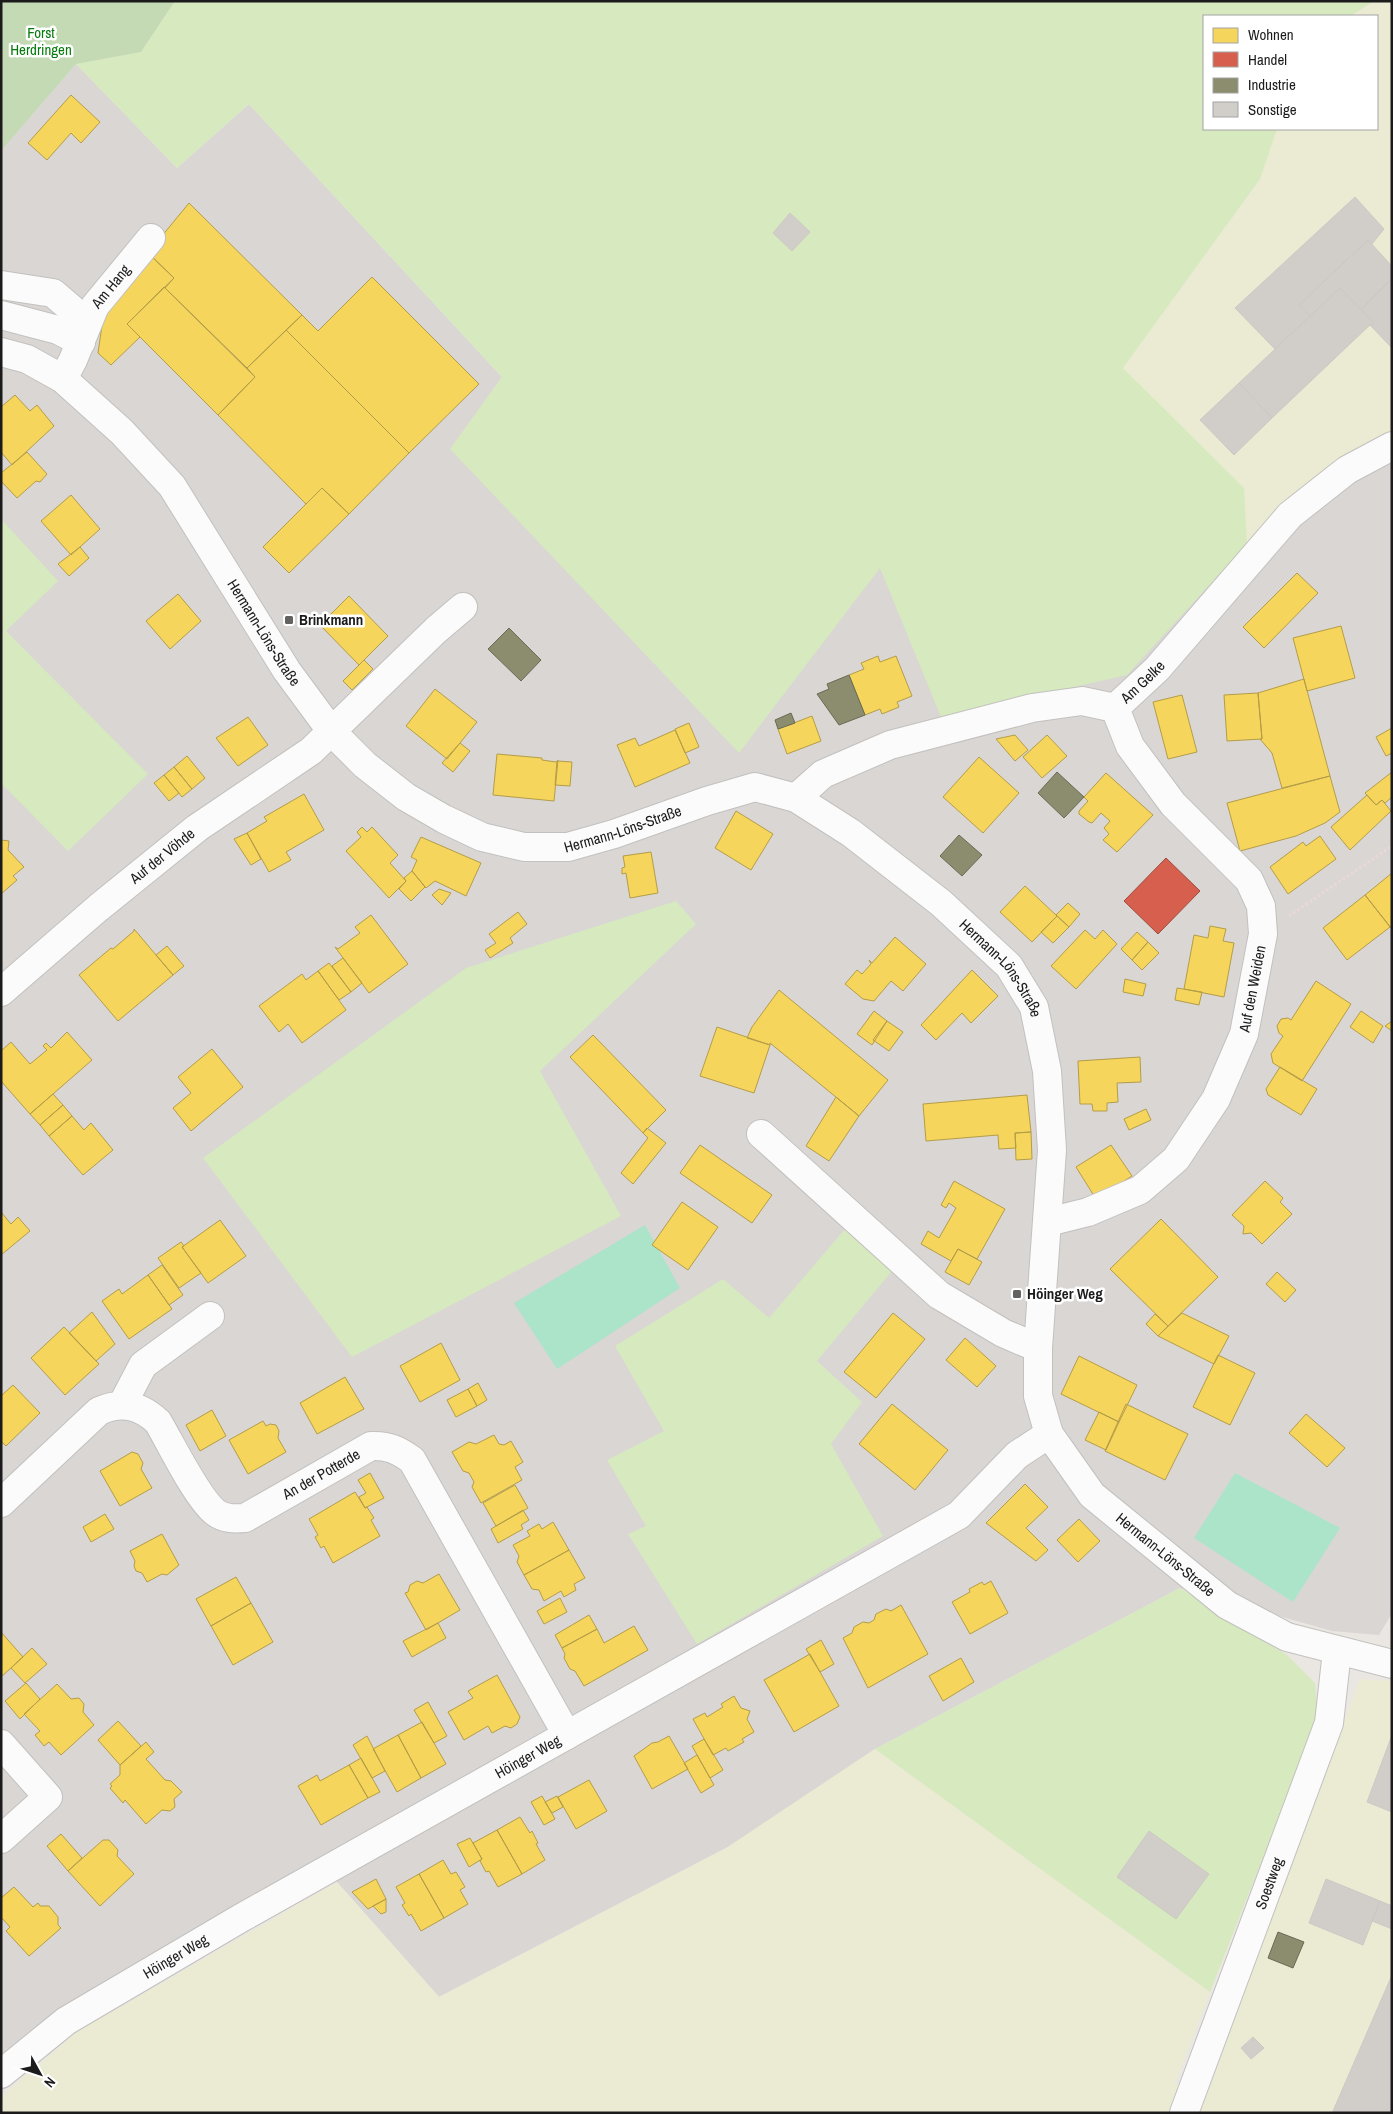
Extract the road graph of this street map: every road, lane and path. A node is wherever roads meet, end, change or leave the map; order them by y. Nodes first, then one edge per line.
1 (151, 238) dead end
2 (1, 285) edge
3 (4, 317) edge
4 (81, 342) junction
5 (1, 352) edge
6 (63, 379) junction
7 (1392, 446) edge
8 (463, 607) dead end
9 (1115, 708) junction
10 (332, 732) junction
11 (796, 798) junction
12 (1392, 846) edge
13 (1263, 934) junction
14 (1, 992) edge
15 (761, 1134) dead end
16 (1048, 1222) junction
17 (210, 1316) dead end
18 (1038, 1348) junction
19 (122, 1405) junction
20 (1049, 1434) junction
21 (1, 1503) edge
22 (1337, 1651) junction
23 (1392, 1664) edge
24 (567, 1735) junction
25 (1, 1744) edge
26 (1, 1839) edge
27 (1, 2074) edge
28 (1184, 2113) edge

1 - 4 street, Am Hang
2 - 4 street, Am Hang
3 - 4 street
4 - 6 street, Am Hang
5 - 6 street, Hermann-Löns-Straße
6 - 10 street, Hermann-Löns-Straße
7 - 9 street, Am Gelke
8 - 10 street, Auf der Vöhde
9 - 11 street, Am Gelke
9 - 13 street, Auf den Weiden
10 - 11 street, Hermann-Löns-Straße
10 - 14 street, Auf der Vöhde
11 - 16 street, Hermann-Löns-Straße
12 - 13 path
13 - 16 street, Auf den Weiden
15 - 18 street
16 - 18 street, Hermann-Löns-Straße
17 - 19 street
18 - 20 street, Hermann-Löns-Straße
19 - 21 street
19 - 24 street, An der Potterde
20 - 22 street, Hermann-Löns-Straße
20 - 24 street, Höinger Weg
22 - 23 street, Hermann-Löns-Straße
22 - 28 street, Soestweg
24 - 27 street, Höinger Weg
25 - 26 street

